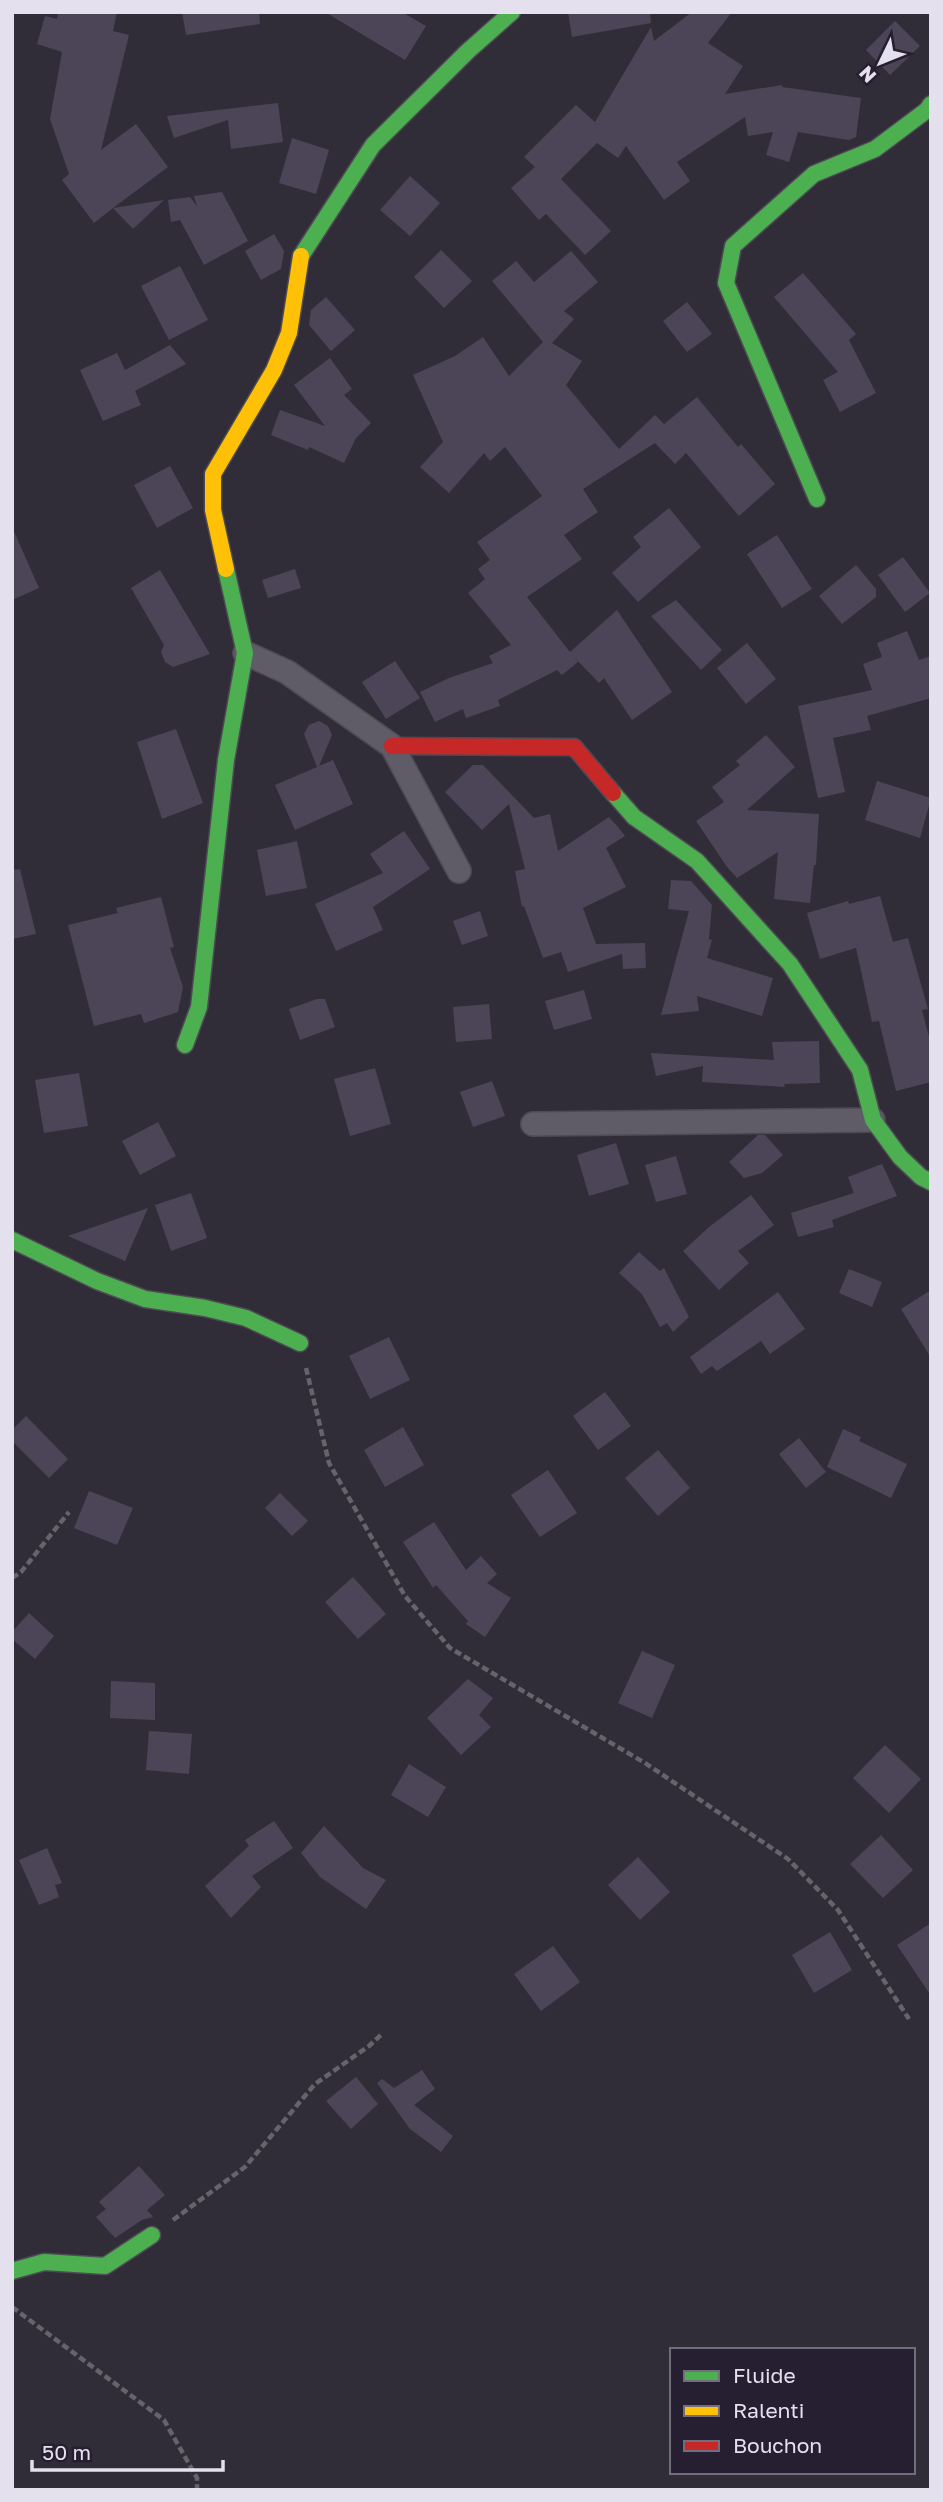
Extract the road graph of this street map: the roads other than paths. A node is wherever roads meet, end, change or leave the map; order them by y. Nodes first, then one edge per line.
1 (512, 12) edge
2 (931, 104) edge
3 (817, 499) dead end
4 (245, 653) junction
5 (391, 747) junction
6 (459, 871) dead end
7 (185, 1045) dead end
8 (873, 1120) junction
9 (533, 1124) dead end
10 (931, 1182) edge
11 (12, 1240) edge
12 (300, 1343) road end
13 (152, 2235) road end
14 (12, 2271) edge

1 - 4 street
2 - 3 street
4 - 5 street
4 - 7 street
5 - 6 street
5 - 8 street
8 - 9 street
8 - 10 street
11 - 12 street
13 - 14 street

